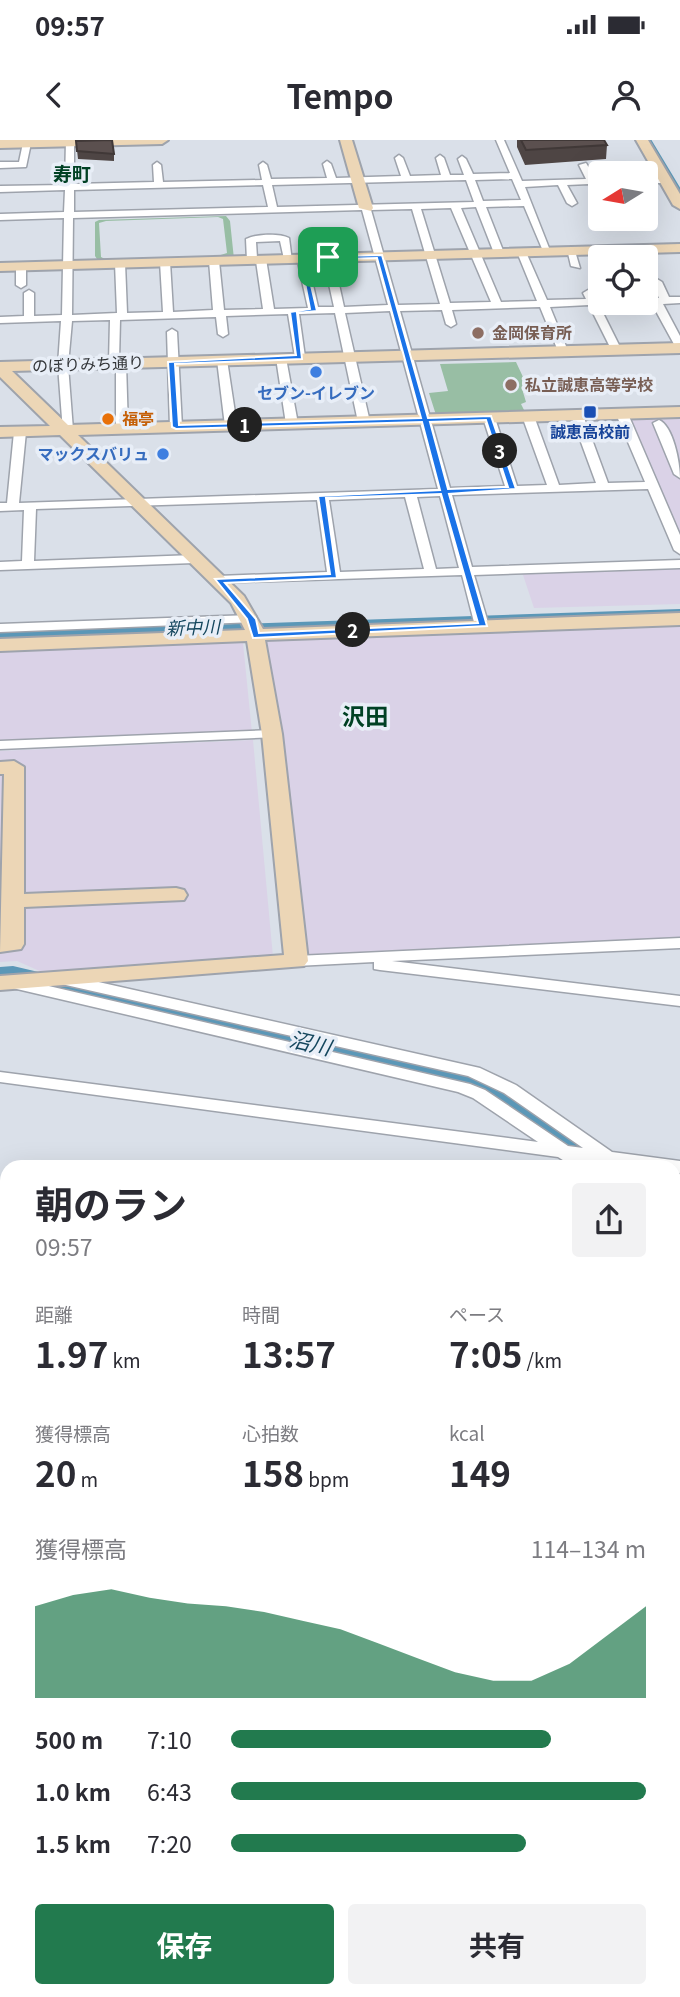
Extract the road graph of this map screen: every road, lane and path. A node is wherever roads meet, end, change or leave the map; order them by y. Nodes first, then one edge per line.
1 (162, 140) edge
2 (346, 140) edge
3 (500, 140) edge
4 (642, 140) edge
5 (69, 141) edge
6 (27, 143) junction
7 (0, 144) edge
8 (399, 158) dead end
9 (440, 158) dead end
10 (462, 159) dead end
11 (327, 164) dead end
12 (0, 165) edge
13 (158, 165) dead end
14 (264, 165) dead end
15 (583, 165) dead end
16 (559, 170) dead end
17 (588, 172) edge
18 (135, 174) dead end
19 (469, 177) junction
20 (446, 178) junction
21 (406, 179) junction
22 (358, 180) junction
23 (517, 180) junction
24 (658, 180) edge
25 (665, 180) junction
26 (267, 182) junction
27 (564, 182) junction
28 (588, 182) edge
29 (223, 183) junction
30 (159, 185) junction
31 (181, 185) junction
32 (134, 186) junction
33 (116, 187) junction
34 (67, 188) junction
35 (20, 189) junction
36 (0, 190) edge
37 (407, 191) dead end
38 (330, 192) junction
39 (431, 192) junction
40 (527, 203) junction
41 (572, 203) dead end
42 (480, 204) junction
43 (454, 205) junction
44 (680, 205) edge
45 (414, 206) junction
46 (366, 208) junction
47 (274, 210) junction
48 (226, 211) junction
49 (183, 212) junction
50 (116, 214) junction
51 (67, 215) junction
52 (0, 217) edge
53 (18, 217) junction
54 (680, 248) edge
55 (548, 251) junction
56 (570, 251) junction
57 (522, 252) junction
58 (477, 253) junction
59 (499, 253) junction
60 (430, 255) junction
61 (380, 256) junction
62 (328, 257) junction
63 (295, 258) junction
64 (256, 259) junction
65 (214, 261) junction
66 (166, 262) junction
67 (120, 263) junction
68 (68, 265) junction
69 (21, 266) junction
70 (576, 266) dead end
71 (0, 267) edge
72 (680, 300) edge
73 (658, 301) edge
74 (588, 302) edge
75 (543, 303) junction
76 (497, 305) junction
77 (658, 305) edge
78 (445, 307) junction
79 (394, 309) junction
80 (341, 310) junction
81 (314, 311) junction
82 (269, 312) junction
83 (293, 312) junction
84 (220, 314) junction
85 (602, 315) edge
86 (119, 316) junction
87 (169, 316) junction
88 (67, 318) junction
89 (29, 319) junction
90 (0, 320) edge
91 (451, 324) dead end
92 (172, 332) dead end
93 (223, 334) dead end
94 (680, 347) edge
95 (616, 349) junction
96 (563, 351) junction
97 (407, 354) junction
98 (351, 356) junction
99 (300, 357) junction
100 (281, 358) junction
101 (222, 360) junction
102 (172, 362) junction
103 (118, 363) junction
104 (63, 365) junction
105 (0, 368) edge
106 (680, 412) edge
107 (622, 414) junction
108 (577, 415) junction
109 (528, 416) junction
110 (489, 418) junction
111 (425, 420) junction
112 (364, 422) junction
113 (659, 423) dead end
114 (292, 424) junction
115 (231, 426) junction
116 (176, 427) junction
117 (122, 429) junction
118 (67, 430) junction
119 (0, 432) edge
120 (20, 432) junction
121 (680, 474) edge
122 (654, 485) junction
123 (603, 486) junction
124 (554, 488) junction
125 (512, 489) junction
126 (444, 492) junction
127 (410, 493) junction
128 (322, 496) junction
129 (136, 502) junction
130 (30, 506) junction
131 (7, 507) edge
132 (680, 550) edge
133 (194, 559) junction
134 (680, 564) edge
135 (28, 565) junction
136 (0, 566) edge
137 (468, 571) junction
138 (431, 572) junction
139 (334, 576) junction
140 (218, 580) junction
141 (481, 618) junction
142 (680, 619) edge
143 (253, 626) junction
144 (0, 628) edge
145 (22, 636) junction
146 (0, 645) edge
147 (272, 734) junction
148 (0, 745) edge
149 (0, 768) edge
150 (176, 895) dead end
151 (13, 901) junction
152 (680, 943) edge
153 (0, 945) edge
154 (328, 959) junction
155 (296, 961) junction
156 (58, 978) junction
157 (10, 982) edge
158 (680, 1001) edge
159 (0, 1077) edge
160 (563, 1151) junction
161 (576, 1160) edge
162 (606, 1160) edge
163 (612, 1160) edge

1 - 5 street
2 - 22 street
3 - 23 street
4 - 25 street
5 - 6 street
5 - 34 street
6 - 7 street
6 - 12 street
8 - 21 street
9 - 20 street
10 - 19 street
11 - 38 street
13 - 30 street
14 - 26 street
15 - 17 street
16 - 27 street
18 - 32 street
19 - 20 street
19 - 23 street
19 - 42 street
20 - 39 street
21 - 22 street
21 - 39 street
22 - 38 street
22 - 46 street
23 - 27 street
23 - 40 street
24 - 25 street
25 - 44 street
26 - 29 street
26 - 38 street
26 - 47 street
27 - 28 street
27 - 41 street
29 - 31 street
29 - 48 street
30 - 31 street
30 - 32 street
31 - 49 street
32 - 33 street
33 - 34 street
33 - 50 street
34 - 35 street
34 - 51 street
35 - 36 street
35 - 53 street
37 - 45 street
38 - 46 street
38 - 47 street
39 - 43 street
39 - 45 street
40 - 42 street
40 - 55 street
42 - 43 street
42 - 59 street
43 - 58 street
45 - 46 street
45 - 60 street
46 - 61 street
47 - 48 street
48 - 49 street
49 - 50 street
50 - 51 street
51 - 53 street
51 - 68 street
52 - 53 street
54 - 56 street
55 - 56 street
55 - 57 street
56 - 70 street
57 - 59 street
57 - 75 street
58 - 59 street
58 - 60 street
58 - 76 street
60 - 61 street
60 - 78 street
61 - 62 street
61 - 79 street
62 - 63 street
62 - 80 street
63 - 64 street
63 - 64 street
63 - 81 street
64 - 65 street
64 - 82 street
65 - 66 street
65 - 84 street
66 - 67 street
66 - 87 street
67 - 68 street
67 - 86 street
68 - 69 street
68 - 88 street
69 - 71 street
69 - 89 street
72 - 73 street
74 - 75 street
75 - 76 street
75 - 96 street
76 - 78 street
77 - 94 street
78 - 79 street
78 - 91 street
79 - 80 street
79 - 97 street
80 - 81 street
80 - 98 street
81 - 83 street
82 - 83 street
82 - 84 street
83 - 99 street
84 - 87 street
84 - 93 street
85 - 95 street
86 - 87 street
86 - 88 street
86 - 103 street
88 - 89 street
88 - 104 street
89 - 90 street
92 - 102 street
94 - 95 street, のぼりみち通り
95 - 96 street, のぼりみち通り
96 - 97 street, のぼりみち通り
97 - 98 street, のぼりみち通り
97 - 111 street
98 - 99 street, のぼりみち通り
98 - 112 street
99 - 100 street, のぼりみち通り
100 - 101 street, のぼりみち通り
100 - 114 street
101 - 102 street, のぼりみち通り
101 - 115 street
102 - 103 street, のぼりみち通り
102 - 116 street
103 - 104 street, のぼりみち通り
103 - 117 street
104 - 105 street, のぼりみち通り
104 - 118 street
105 - 118 street
106 - 107 street
107 - 108 street
107 - 122 street
108 - 109 street
108 - 123 street
109 - 110 street
109 - 124 street
110 - 111 street
110 - 125 street
111 - 112 street
111 - 126 street
112 - 114 street
113 - 121 street
114 - 115 street
115 - 116 street
116 - 117 street
117 - 118 street
118 - 120 street
118 - 129 street
119 - 120 street
120 - 131 street
122 - 123 street
122 - 132 street
123 - 124 street
124 - 125 street
125 - 126 street
126 - 127 street
126 - 137 street
127 - 128 street
127 - 138 street
128 - 129 street
128 - 139 street
129 - 130 street
129 - 133 street
130 - 131 street
130 - 135 street
133 - 135 street
133 - 140 street
134 - 137 street
135 - 136 street
137 - 138 street
137 - 141 street
138 - 139 street
139 - 140 street
140 - 143 street
141 - 142 street
141 - 143 street
143 - 145 street
143 - 147 street
144 - 145 street
145 - 146 street
147 - 148 street
147 - 155 street
149 - 151 street
150 - 151 street
151 - 153 street
152 - 154 street
154 - 155 street
154 - 158 street
155 - 156 street
156 - 157 street
156 - 163 street
157 - 160 street
159 - 160 street
160 - 161 street
160 - 162 street

